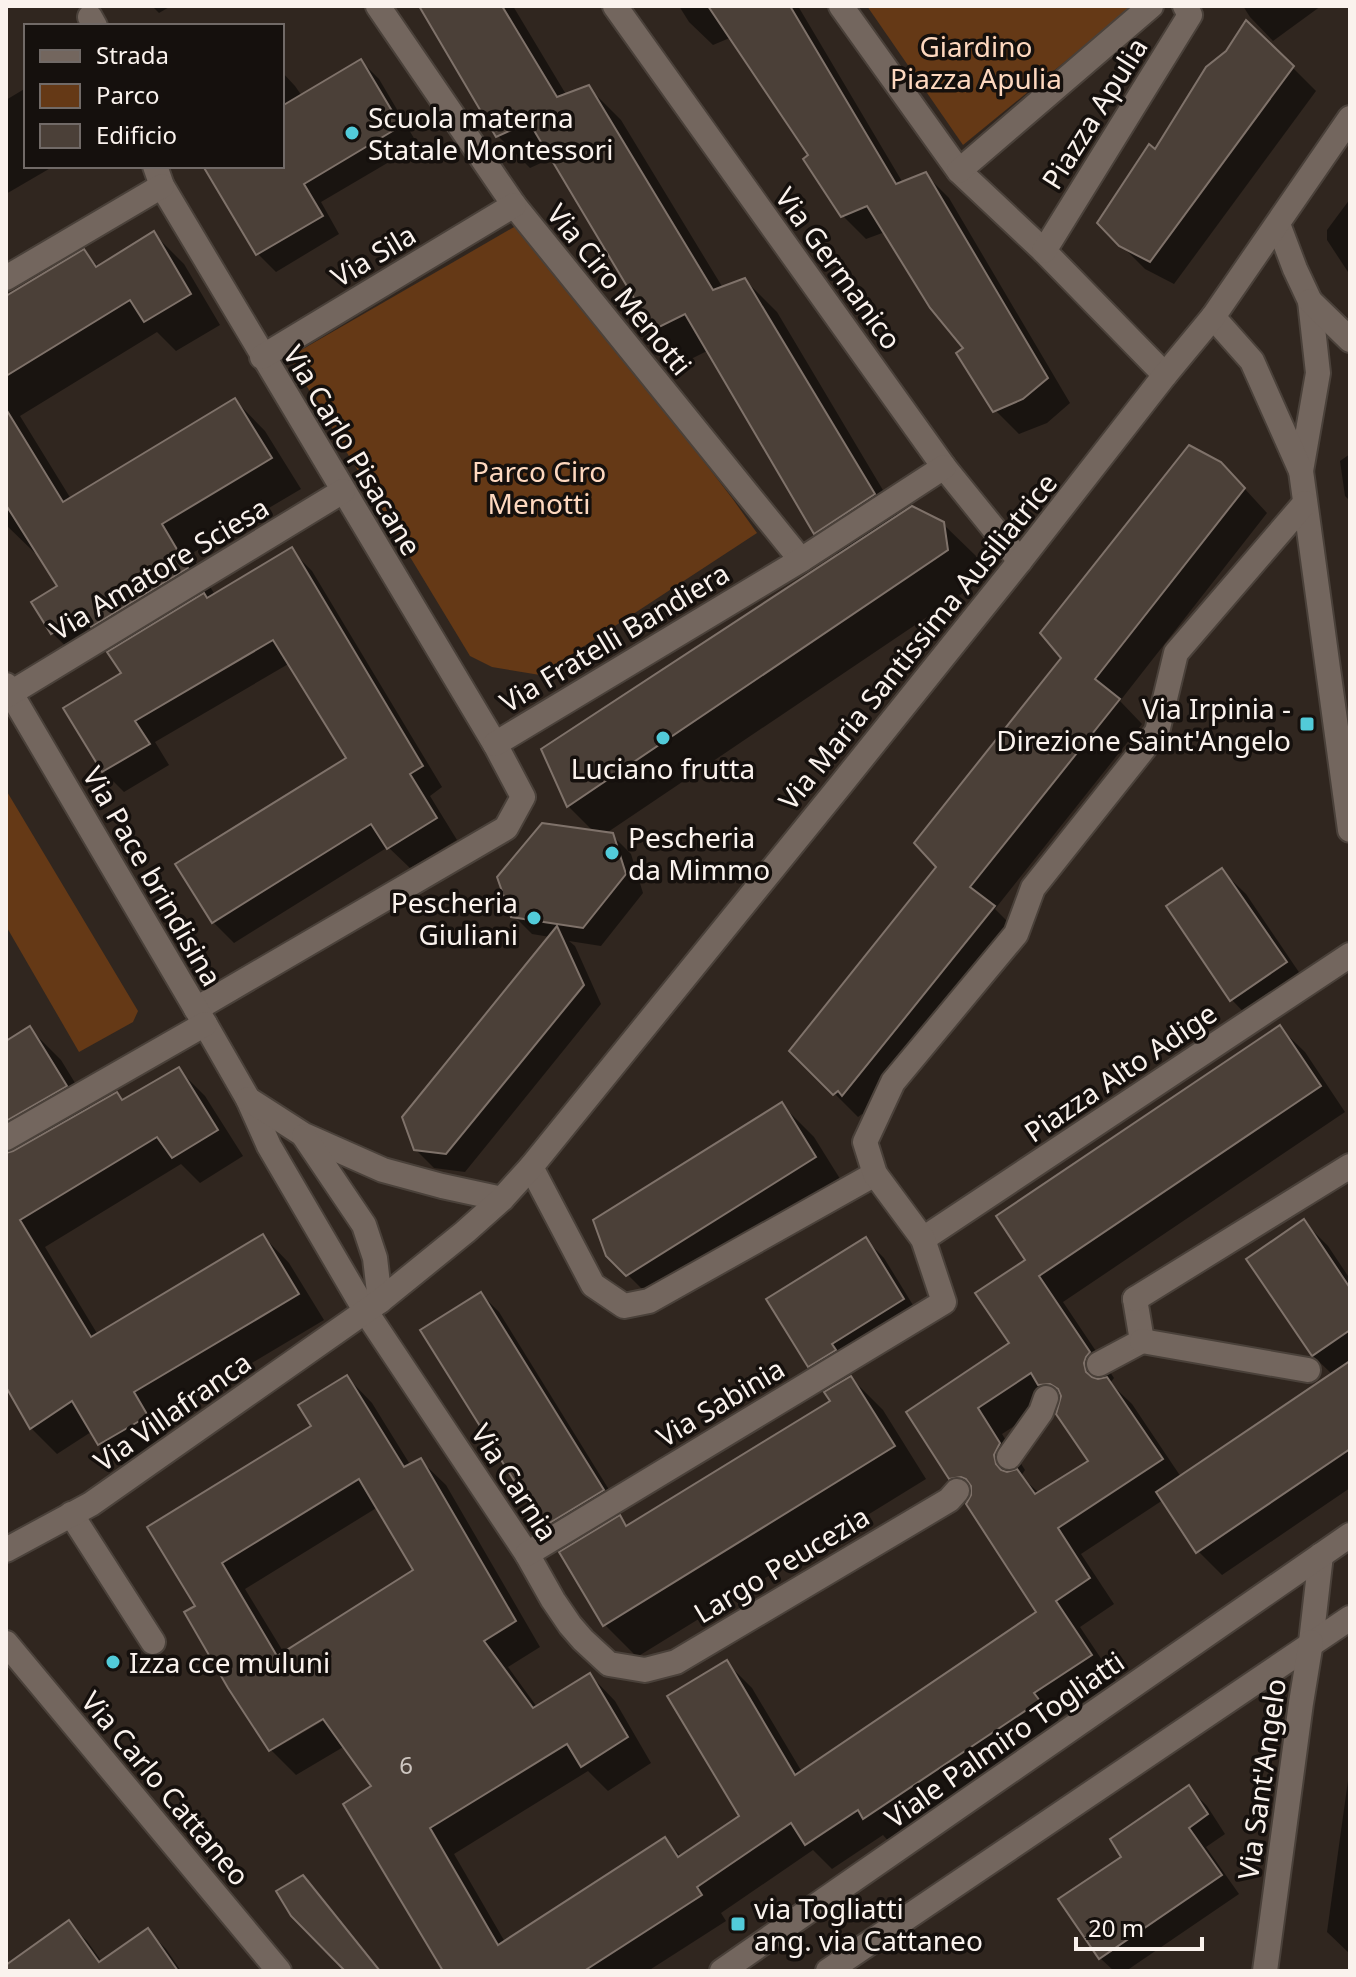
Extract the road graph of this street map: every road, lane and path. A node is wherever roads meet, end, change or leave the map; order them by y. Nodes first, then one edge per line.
1 (378, 6) edge
2 (615, 6) edge
3 (841, 6) edge
4 (1151, 6) edge
5 (1185, 6) edge
6 (1350, 118) edge
7 (959, 171) junction
8 (158, 176) edge
9 (514, 205) junction
10 (1278, 224) junction
11 (1044, 251) junction
12 (6, 278) edge
13 (1310, 301) junction
14 (1213, 317) junction
15 (1350, 340) edge
16 (262, 357) junction
17 (1165, 375) junction
18 (944, 467) junction
19 (1301, 471) junction
20 (343, 491) junction
21 (1305, 503) junction
22 (801, 560) junction
23 (1020, 561) junction
24 (8, 691) edge
25 (495, 744) junction
26 (1350, 830) edge
27 (1350, 955) edge
28 (201, 1017) junction
29 (248, 1099) junction
30 (304, 1135) junction
31 (6, 1138) edge
32 (1350, 1166) edge
33 (531, 1167) junction
34 (875, 1174) junction
35 (502, 1199) junction
36 (923, 1239) junction
37 (373, 1306) junction
38 (1142, 1341) junction
39 (1099, 1364) dead end
40 (1308, 1370) dead end
41 (1046, 1398) dead end
42 (1009, 1457) dead end
43 (957, 1491) dead end
44 (71, 1514) junction
45 (1350, 1535) edge
46 (6, 1550) edge
47 (527, 1554) junction
48 (1321, 1555) junction
49 (1350, 1618) edge
50 (153, 1642) dead end
51 (1311, 1642) junction
52 (6, 1643) edge
53 (629, 1668) joint
54 (279, 1971) edge
55 (722, 1971) edge
56 (828, 1971) edge
57 (1265, 1971) edge

1 - 9 street, Via Ciro Menotti
2 - 18 street, Via Germanico
3 - 7 street
4 - 7 street, Piazza Apulia
5 - 11 street, Piazza Apulia
6 - 10 street, Via Maria Santissima Ausiliatrice
7 - 11 street
8 - 12 street
8 - 16 street, Via Carlo Pisacane
9 - 16 street, Via Sila
9 - 22 street, Via Ciro Menotti
10 - 13 street
10 - 14 street, Via Maria Santissima Ausiliatrice
11 - 17 street
13 - 15 street
13 - 19 street
14 - 17 street, Via Maria Santissima Ausiliatrice
14 - 19 street
16 - 20 street, Via Carlo Pisacane
17 - 23 street, Via Maria Santissima Ausiliatrice
18 - 22 street, Via Fratelli Bandiera
18 - 23 street, Via Germanico
19 - 21 street
20 - 24 street, Via Amatore Sciesa
20 - 25 street, Via Carlo Pisacane
21 - 26 street
21 - 34 street
22 - 25 street, Via Fratelli Bandiera
23 - 33 street, Via Maria Santissima Ausiliatrice
24 - 28 street, Via Pace brindisina
25 - 28 street, Via Fratelli Bandiera
27 - 36 street, Piazza Alto Adige
28 - 29 street, Via Pace brindisina
28 - 31 street
29 - 30 street, Via Pace brindisina
29 - 37 street, Via Pace brindisina
30 - 35 street, Via Pace brindisina
30 - 37 street, Via Pace brindisina
32 - 38 street
33 - 34 street
33 - 35 street, Via Maria Santissima Ausiliatrice
34 - 36 street
35 - 37 street, Via Maria Santissima Ausiliatrice
36 - 47 street, Via Sabinia
37 - 44 street, Via Villafranca
37 - 47 street, Via Carnia
38 - 39 street
38 - 40 street
41 - 42 street
43 - 53 street, Largo Peucezia
44 - 46 street, Via Villafranca
44 - 50 street
45 - 48 street, Viale Palmiro Togliatti
47 - 53 street, Via Carnia
48 - 51 street
48 - 55 street, Viale Palmiro Togliatti
49 - 51 street
51 - 56 street
51 - 57 street, Via Sant'Angelo
52 - 54 street, Via Carlo Cattaneo

